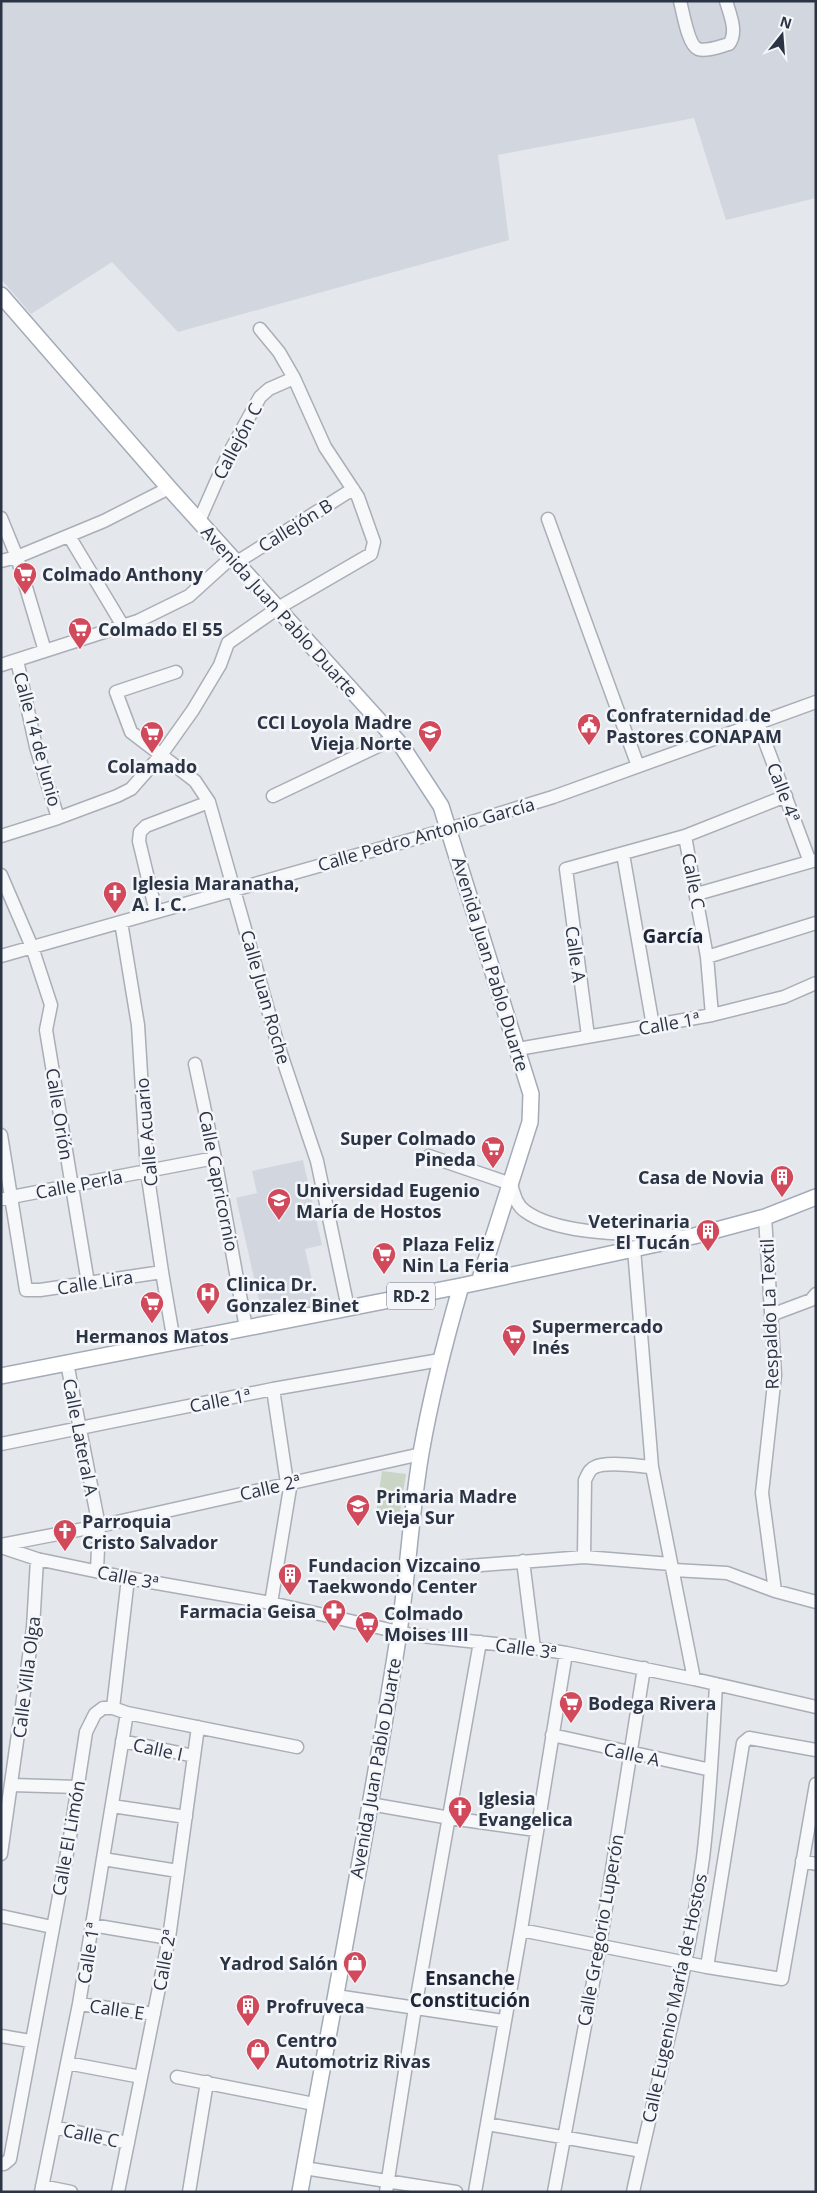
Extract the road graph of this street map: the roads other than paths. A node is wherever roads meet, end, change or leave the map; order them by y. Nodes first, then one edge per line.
1 (680, 1) edge
2 (726, 1) edge
3 (1, 295) edge
4 (260, 329) dead end
5 (294, 378) junction
6 (169, 488) junction
7 (353, 489) junction
8 (1, 518) edge
9 (548, 519) dead end
10 (198, 521) junction
11 (69, 536) junction
12 (17, 557) junction
13 (235, 560) junction
14 (1, 561) edge
15 (278, 608) junction
16 (122, 626) junction
17 (44, 651) junction
18 (17, 660) junction
19 (1, 665) edge
20 (176, 672) dead end
21 (816, 702) edge
22 (758, 723) junction
23 (395, 738) junction
24 (161, 755) junction
25 (638, 766) junction
26 (273, 796) dead end
27 (786, 796) junction
28 (209, 802) junction
29 (58, 818) junction
30 (449, 829) junction
31 (1, 836) edge
32 (685, 836) junction
33 (623, 854) junction
34 (813, 861) edge
35 (1, 875) edge
36 (235, 890) junction
37 (697, 894) junction
38 (156, 912) junction
39 (120, 922) junction
40 (816, 923) edge
41 (32, 946) junction
42 (1, 956) edge
43 (707, 957) junction
44 (816, 982) edge
45 (712, 1015) junction
46 (653, 1026) junction
47 (588, 1036) junction
48 (518, 1049) junction
49 (195, 1064) dead end
50 (1, 1135) edge
51 (429, 1156) dead end
52 (215, 1158) junction
53 (147, 1171) junction
54 (512, 1184) junction
55 (72, 1186) junction
56 (816, 1197) edge
57 (6, 1198) edge
58 (765, 1217) junction
59 (694, 1236) junction
60 (634, 1249) junction
61 (162, 1272) junction
62 (479, 1282) junction
63 (88, 1283) junction
64 (460, 1286) junction
65 (816, 1294) edge
66 (348, 1308) junction
67 (772, 1315) junction
68 (246, 1328) junction
69 (174, 1342) junction
70 (440, 1360) junction
71 (66, 1363) junction
72 (1, 1376) edge
73 (273, 1389) junction
74 (79, 1428) junction
75 (1, 1444) edge
76 (421, 1454) junction
77 (652, 1467) junction
78 (289, 1483) junction
79 (99, 1526) junction
80 (1, 1546) edge
81 (584, 1557) junction
82 (37, 1559) junction
83 (523, 1561) junction
84 (456, 1567) dead end
85 (673, 1567) junction
86 (97, 1570) junction
87 (128, 1578) junction
88 (775, 1591) junction
89 (816, 1602) edge
90 (272, 1603) junction
91 (399, 1630) junction
92 (480, 1642) junction
93 (534, 1648) junction
94 (566, 1653) junction
95 (644, 1668) junction
96 (694, 1679) junction
97 (716, 1684) junction
98 (816, 1707) edge
99 (113, 1708) junction
100 (127, 1713) junction
101 (198, 1727) junction
102 (552, 1735) junction
103 (122, 1741) junction
104 (297, 1747) dead end
105 (816, 1750) edge
106 (629, 1754) junction
107 (194, 1756) junction
108 (711, 1770) junction
109 (816, 1784) edge
110 (12, 1785) junction
111 (78, 1787) junction
112 (370, 1804) junction
113 (112, 1806) junction
114 (186, 1817) junction
115 (450, 1818) junction
116 (536, 1830) junction
117 (1, 1854) edge
118 (103, 1859) junction
119 (802, 1861) junction
120 (816, 1864) edge
121 (178, 1871) junction
122 (1, 1916) edge
123 (92, 1925) junction
124 (52, 1927) junction
125 (521, 1930) junction
126 (169, 1938) junction
127 (600, 1945) junction
128 (685, 1962) junction
129 (707, 1967) junction
130 (336, 1996) junction
131 (79, 2004) junction
132 (415, 2008) junction
133 (154, 2014) junction
134 (503, 2021) junction
135 (1, 2036) edge
136 (30, 2041) junction
137 (67, 2063) junction
138 (178, 2076) dead end
139 (142, 2077) junction
140 (207, 2082) junction
141 (314, 2104) junction
142 (487, 2124) junction
143 (54, 2127) junction
144 (563, 2136) junction
145 (128, 2143) junction
146 (642, 2151) junction
147 (1, 2164) edge
148 (304, 2168) junction
149 (387, 2186) edge
150 (42, 2189) edge
151 (71, 2192) edge
152 (118, 2192) edge
153 (189, 2192) edge
154 (300, 2192) edge
155 (456, 2192) edge
156 (474, 2192) edge
157 (554, 2192) edge
158 (633, 2192) edge

1 - 2 street
3 - 6 main road, Avenida Juan Pablo Duarte
4 - 5 street
5 - 7 street
5 - 10 street, Callejón C
6 - 10 main road, Avenida Juan Pablo Duarte
6 - 11 street
7 - 13 street, Callejón B
7 - 15 street
8 - 12 street
9 - 25 street
10 - 13 main road, Avenida Juan Pablo Duarte
11 - 12 street
11 - 16 street
12 - 14 street
12 - 17 street
13 - 15 main road, Avenida Juan Pablo Duarte
13 - 16 street, Callejón B
15 - 23 main road, Avenida Juan Pablo Duarte
15 - 24 street
16 - 17 street, Callejón B
17 - 18 street, Callejón B
18 - 19 street, Callejón B
18 - 29 street, Calle 14 de Junio
20 - 24 street, Calle Juan Roche
21 - 22 street, Calle Pedro Antonio García
22 - 25 street, Calle Pedro Antonio García
22 - 27 street, Calle 4ª
23 - 26 street
23 - 30 main road, Avenida Juan Pablo Duarte
24 - 28 street, Calle Juan Roche
24 - 29 street
25 - 30 street, Calle Pedro Antonio García
27 - 32 street
27 - 34 street, Calle 4ª
28 - 36 street, Calle Juan Roche
28 - 38 street
29 - 31 street
30 - 36 street, Calle Pedro Antonio García
30 - 48 main road, Avenida Juan Pablo Duarte
32 - 33 street
32 - 37 street, Calle C
33 - 46 street
33 - 47 street, Calle A
34 - 37 street
35 - 41 street, Calle Orión
36 - 38 street, Calle Pedro Antonio García
36 - 66 street, Calle Juan Roche
37 - 43 street, Calle C
38 - 39 street, Calle Pedro Antonio García
39 - 41 street, Calle Pedro Antonio García
39 - 53 street, Calle Acuario
40 - 43 street
41 - 42 street, Calle Pedro Antonio García
41 - 55 street, Calle Orión
43 - 45 street, Calle C
44 - 45 street, Calle 1ª
45 - 46 street, Calle 1ª
46 - 47 street, Calle 1ª
47 - 48 street, Calle 1ª
48 - 54 main road, Avenida Juan Pablo Duarte
49 - 52 street, Calle Capricornio
50 - 57 street
51 - 54 street
52 - 53 street, Calle Perla
52 - 68 street, Calle Capricornio
53 - 55 street, Calle Perla
53 - 61 street, Calle Acuario
54 - 59 street
54 - 62 main road, Avenida Juan Pablo Duarte
55 - 57 street, Calle Perla
55 - 63 street, Calle Orión
56 - 58 main road, RD-2
57 - 63 street, Calle Lira
58 - 59 main road, RD-2
58 - 67 street, Respaldo La Textil
59 - 60 main road, RD-2
60 - 62 main road, RD-2
60 - 77 street
61 - 63 street, Calle Lira
61 - 69 street, Calle Acuario
62 - 64 main road, RD-2
64 - 66 main road, RD-2
64 - 70 main road, Avenida Juan Pablo Duarte
65 - 67 street
66 - 68 main road, RD-2
67 - 88 street, Respaldo La Textil
68 - 69 main road, RD-2
69 - 71 main road, RD-2
70 - 73 street, Calle 1ª
70 - 76 main road, Avenida Juan Pablo Duarte
71 - 72 main road, RD-2
71 - 74 street, Calle Lateral A
73 - 74 street, Calle 1ª
73 - 78 street
74 - 75 street, Calle 1ª
74 - 79 street, Calle Lateral A
76 - 78 street, Calle 2ª
76 - 91 main road, Avenida Juan Pablo Duarte
77 - 81 street
77 - 85 street
78 - 79 street, Calle 2ª
78 - 90 street
79 - 80 street, Calle 2ª
79 - 86 street, Calle Lateral A
80 - 82 street, Calle 3ª
81 - 83 street
81 - 85 street
82 - 86 street, Calle 3ª
82 - 110 street, Calle Villa Olga
83 - 84 street
83 - 93 street
85 - 88 street
85 - 96 street
86 - 87 street, Calle 3ª
87 - 90 street, Calle 3ª
87 - 99 street
88 - 89 street
90 - 91 street, Calle 3ª
91 - 92 street, Calle 3ª
91 - 112 main road, Avenida Juan Pablo Duarte
92 - 93 street, Calle 3ª
92 - 115 street
93 - 94 street, Calle 3ª
94 - 95 street, Calle 3ª
94 - 102 street
95 - 96 street, Calle 3ª
95 - 106 street, Calle Gregorio Luperón
96 - 97 street, Calle 3ª
97 - 98 street, Calle 3ª
97 - 108 street, Calle Eugenio María de Hostos
99 - 100 street
99 - 111 street, Calle El Limón
100 - 101 street
100 - 103 street, Calle 1ª
101 - 104 street
101 - 107 street, Calle 2ª
102 - 106 street, Calle A
102 - 116 street
103 - 107 street, Calle I
103 - 113 street, Calle 1ª
105 - 129 street
106 - 108 street, Calle A
106 - 127 street, Calle Gregorio Luperón
107 - 114 street, Calle 2ª
108 - 128 street, Calle Eugenio María de Hostos
109 - 119 street
110 - 111 street
110 - 117 street, Calle Villa Olga
111 - 124 street, Calle El Limón
112 - 115 street
112 - 130 main road, Avenida Juan Pablo Duarte
113 - 114 street
113 - 118 street, Calle 1ª
114 - 121 street, Calle 2ª
115 - 116 street
115 - 132 street
116 - 125 street
118 - 121 street
118 - 123 street, Calle 1ª
119 - 120 street
119 - 129 street
121 - 126 street, Calle 2ª
122 - 124 street
123 - 126 street
123 - 131 street, Calle 1ª
124 - 136 street, Calle El Limón
125 - 127 street
125 - 134 street
126 - 133 street, Calle 2ª
127 - 128 street
127 - 144 street, Calle Gregorio Luperón
128 - 129 street
128 - 146 street, Calle Eugenio María de Hostos
130 - 132 street
130 - 141 main road, Avenida Juan Pablo Duarte
131 - 133 street, Calle E
131 - 137 street, Calle 1ª
132 - 134 street
132 - 149 street
133 - 139 street, Calle 2ª
134 - 142 street
135 - 136 street
136 - 147 street, Calle El Limón
137 - 139 street
137 - 143 street, Calle 1ª
138 - 140 street
139 - 145 street, Calle 2ª
140 - 141 street
140 - 153 street
141 - 148 main road, Avenida Juan Pablo Duarte
142 - 144 street
142 - 156 street
143 - 145 street, Calle C
143 - 150 street, Calle 1ª
144 - 146 street
144 - 157 street, Calle Gregorio Luperón
145 - 152 street, Calle 2ª
146 - 158 street, Calle Eugenio María de Hostos
148 - 149 street
148 - 154 main road, Avenida Juan Pablo Duarte
149 - 155 street
150 - 151 street

